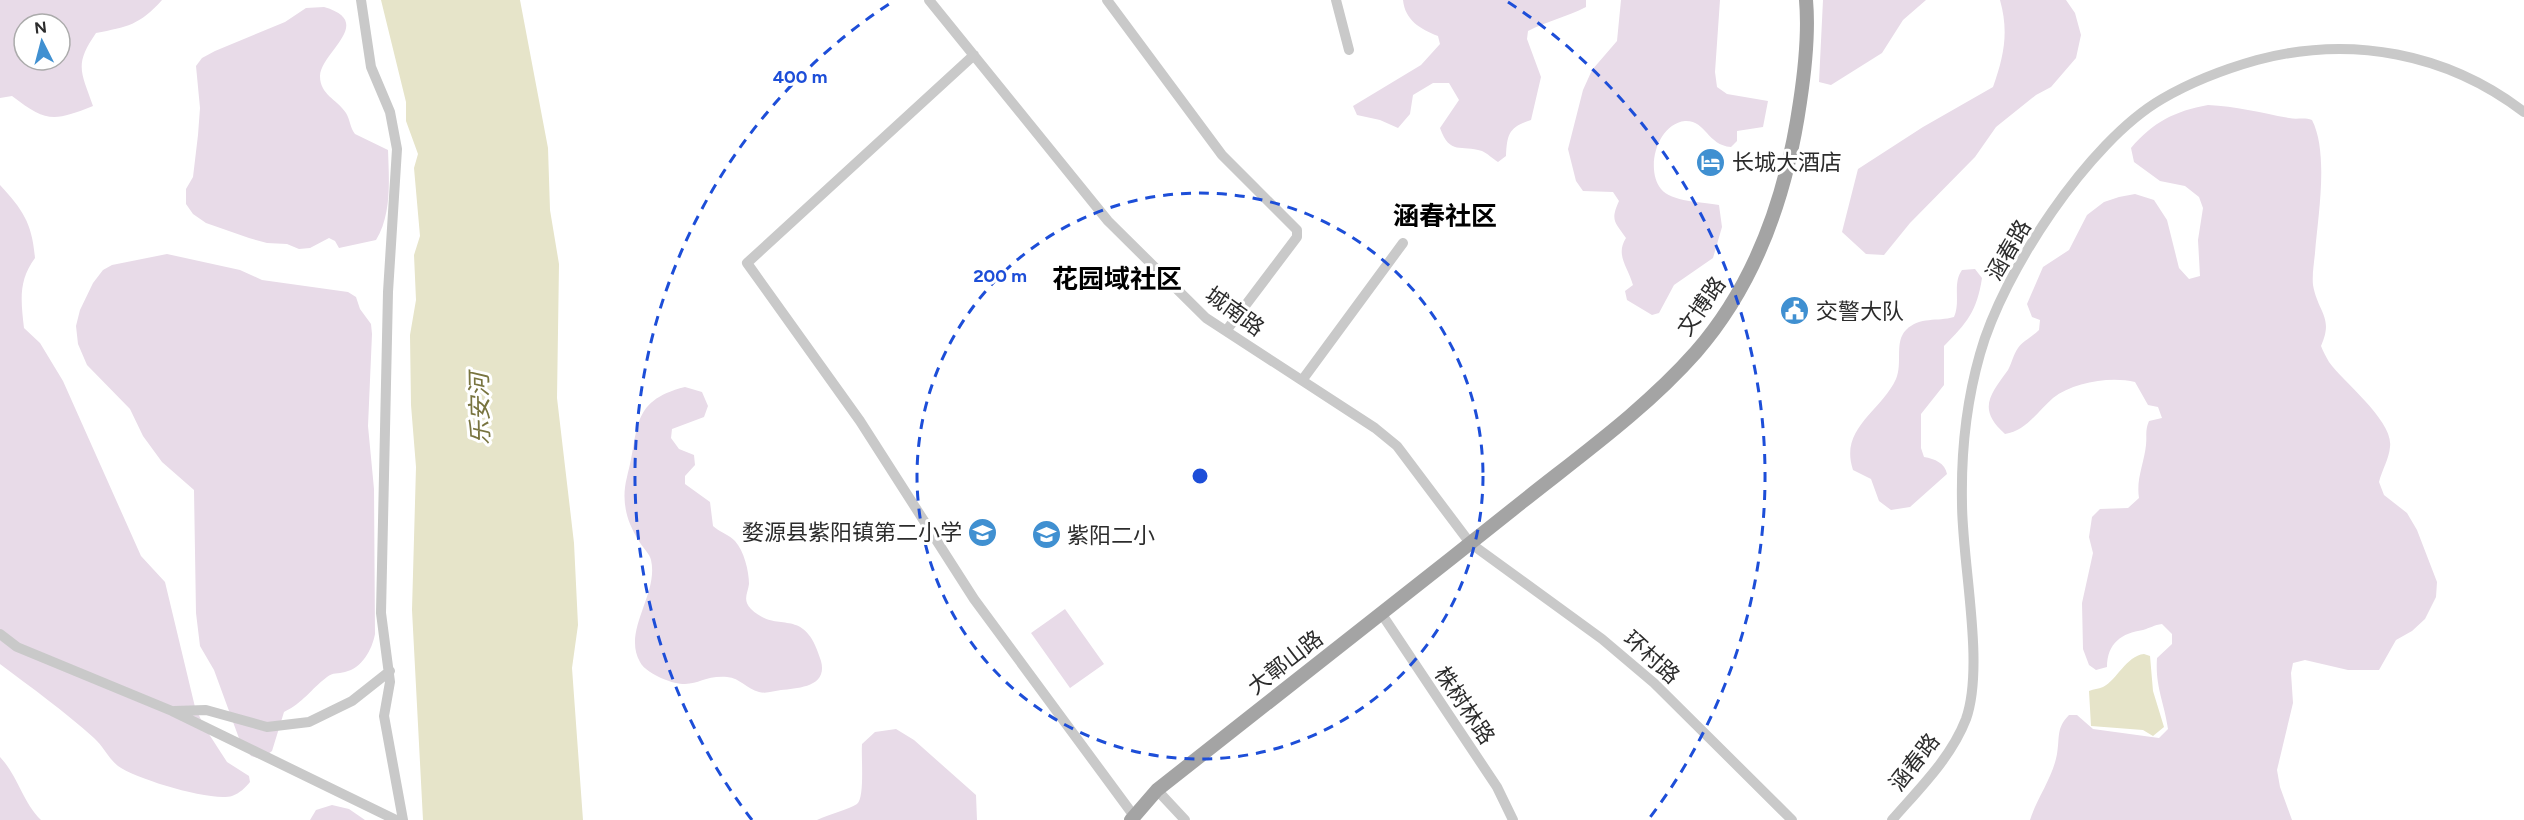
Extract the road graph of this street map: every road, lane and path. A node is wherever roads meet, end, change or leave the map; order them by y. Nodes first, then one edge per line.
1 (361, 0) edge
2 (929, 0) edge
3 (1107, 0) edge
4 (1336, 0) edge
5 (1806, 0) edge
6 (1349, 50) dead end
7 (974, 55) junction
8 (2524, 112) edge
9 (1403, 243) dead end
10 (1226, 331) junction
11 (1303, 379) junction
12 (1470, 543) junction
13 (1381, 613) junction
14 (0, 634) edge
15 (390, 671) junction
16 (172, 711) junction
17 (1156, 790) junction
18 (1133, 818) edge
19 (396, 820) edge
20 (403, 820) edge
21 (1185, 820) edge
22 (1513, 820) edge
23 (1792, 820) edge
24 (1892, 820) edge

1 - 15 street
2 - 7 street, 城南路
3 - 10 street
4 - 6 street
5 - 12 main road, 文博路
7 - 10 street, 城南路
7 - 18 street
8 - 24 street, 涵春路
9 - 11 street
10 - 11 street, 城南路
11 - 12 street, 城南路
12 - 13 main road, 大鄣山路
12 - 23 street, 环村路
13 - 17 main road, 大鄣山路
13 - 22 street, 株树林路
14 - 16 street
15 - 16 street
15 - 20 street
16 - 19 street
17 - 18 main road, 大鄣山路
17 - 21 street

